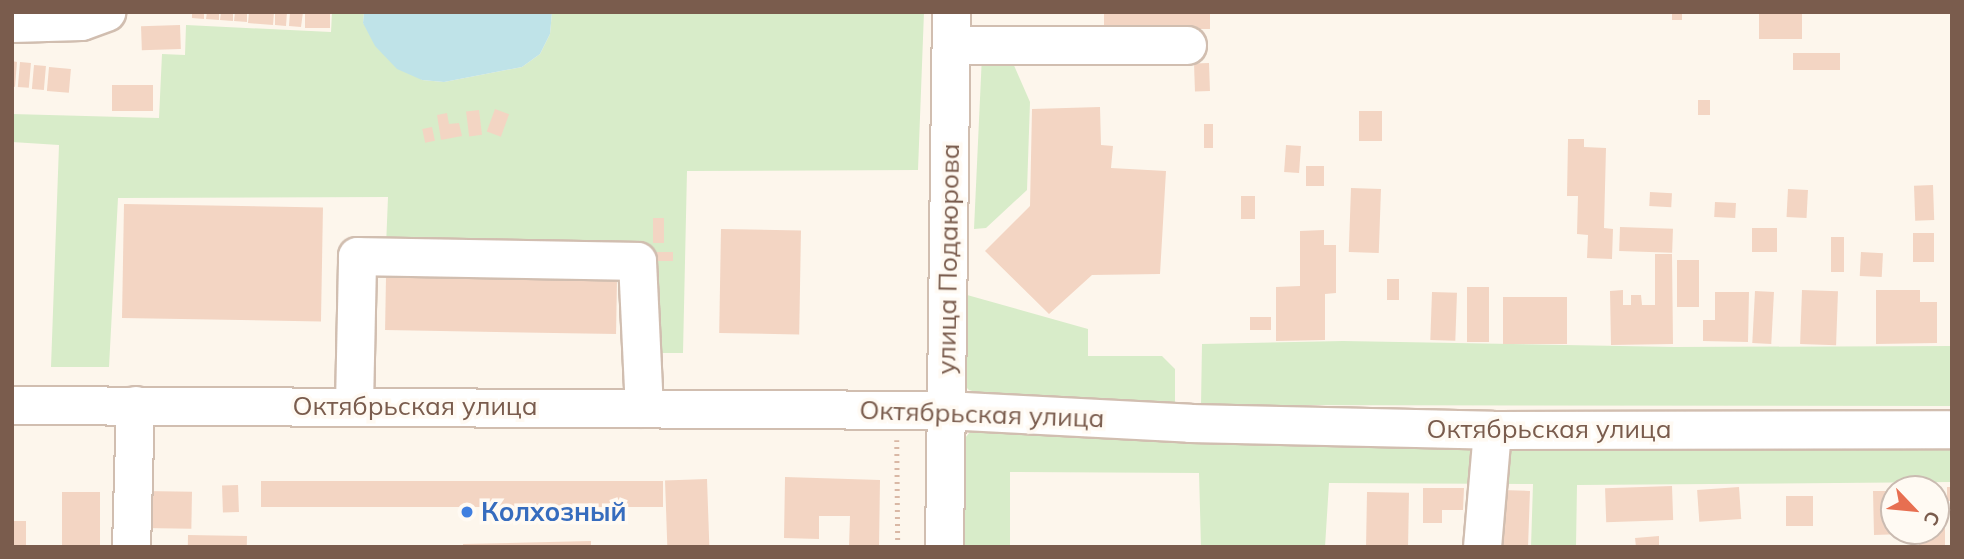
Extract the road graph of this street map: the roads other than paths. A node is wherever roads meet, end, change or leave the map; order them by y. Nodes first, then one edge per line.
1 (106, 12) edge
2 (12, 23) edge
3 (951, 28) edge
4 (1187, 46) dead end
5 (12, 405) edge
6 (135, 405) junction
7 (354, 405) junction
8 (644, 408) junction
9 (945, 410) junction
10 (1952, 429) edge
11 (1492, 430) junction
12 (131, 547) edge
13 (944, 547) edge
14 (1482, 547) edge

1 - 2 street
3 - 4 street
3 - 9 street, улица Подаюрова
5 - 6 street, Октябрьская улица
6 - 7 street, Октябрьская улица
6 - 12 street
7 - 8 street, Октябрьская улица
7 - 8 street
8 - 9 street, Октябрьская улица
9 - 11 street, Октябрьская улица
9 - 13 street, улица Подаюрова
10 - 11 street, Октябрьская улица
11 - 14 street

